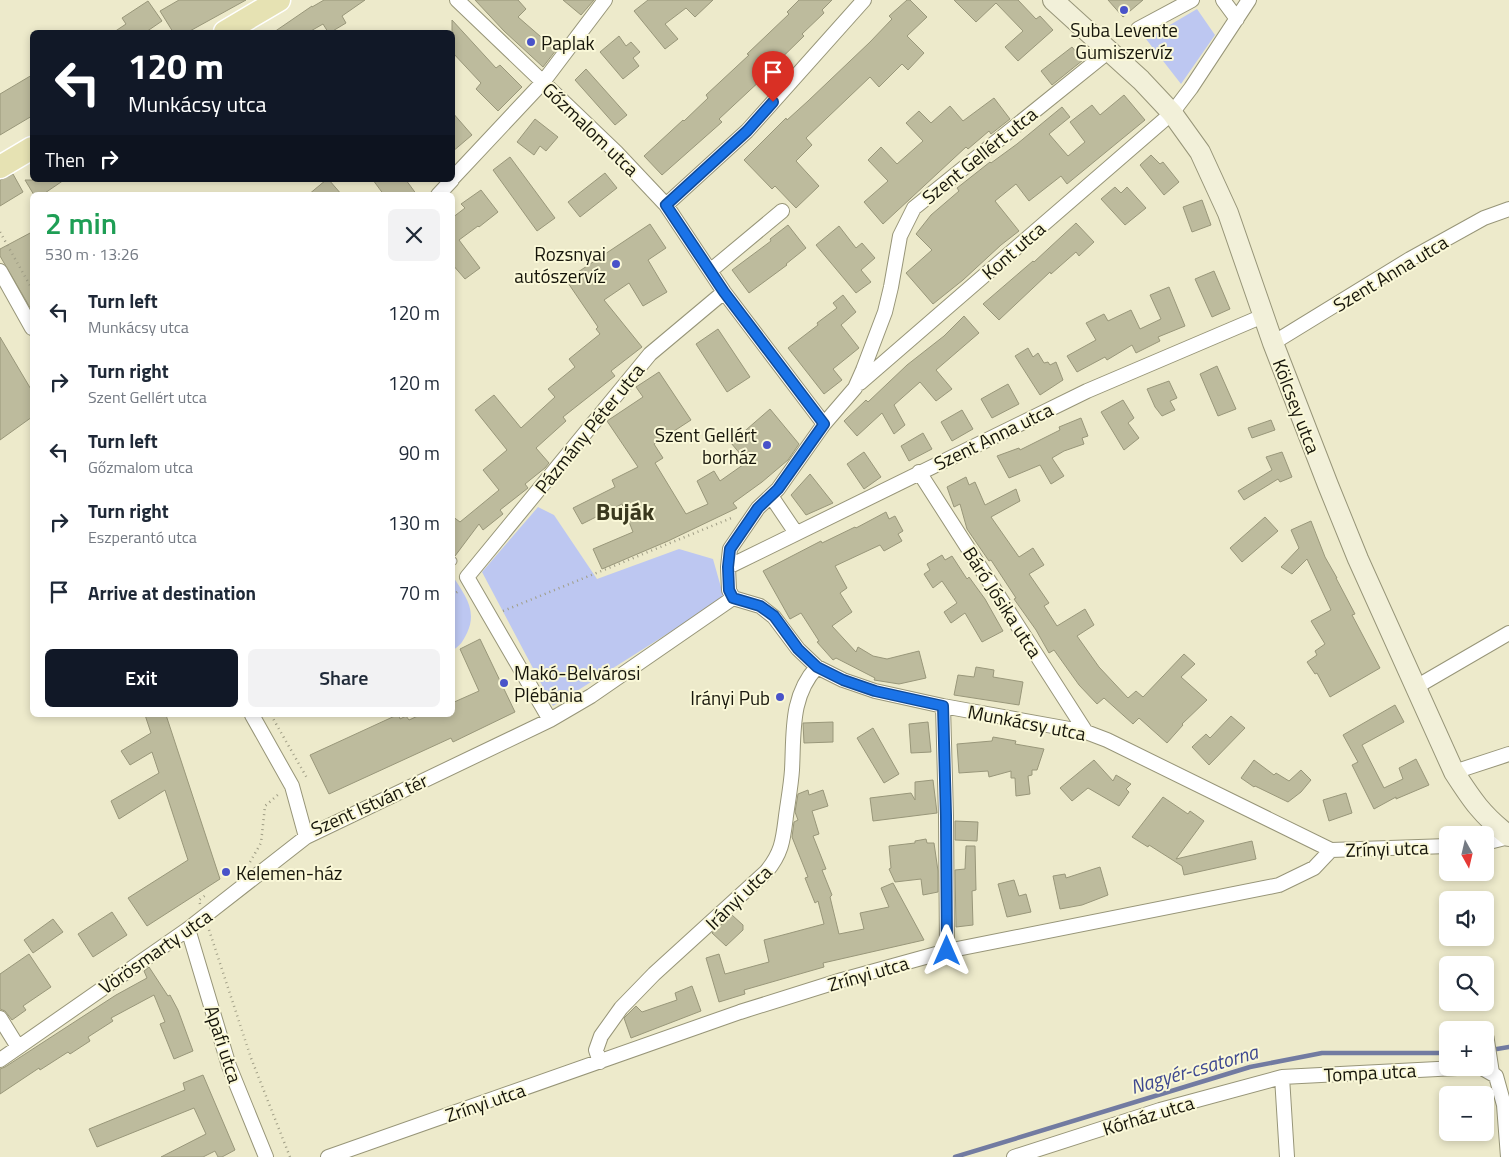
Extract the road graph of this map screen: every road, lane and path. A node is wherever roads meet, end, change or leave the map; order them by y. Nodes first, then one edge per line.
1 (279, 0) edge
2 (457, 0) edge
3 (605, 0) edge
4 (864, 0) edge
5 (1053, 0) edge
6 (1192, 0) edge
7 (1223, 0) edge
8 (1249, 0) edge
9 (1237, 19) junction
10 (1138, 29) dead end
11 (228, 30) edge
12 (1109, 51) junction
13 (543, 82) junction
14 (1172, 112) junction
15 (30, 149) edge
16 (0, 167) edge
17 (455, 177) edge
18 (450, 182) edge
19 (441, 192) edge
20 (666, 205) junction
21 (1509, 208) edge
22 (782, 211) dead end
23 (0, 232) edge
24 (0, 271) edge
25 (710, 271) junction
26 (30, 286) edge
27 (724, 292) junction
28 (1263, 316) junction
29 (30, 324) edge
30 (1273, 343) junction
31 (855, 388) junction
32 (824, 424) junction
33 (920, 472) junction
34 (771, 496) junction
35 (758, 508) junction
36 (796, 533) junction
37 (728, 567) junction
38 (733, 598) junction
39 (490, 616) junction
40 (1509, 633) edge
41 (817, 667) junction
42 (1416, 687) junction
43 (943, 706) junction
44 (253, 717) edge
45 (272, 717) edge
46 (550, 720) junction
47 (1086, 732) junction
48 (1509, 754) edge
49 (1454, 772) junction
50 (292, 786) junction
51 (306, 837) junction
52 (1509, 837) edge
53 (1494, 841) edge
54 (1439, 846) edge
55 (1331, 850) junction
56 (247, 866) dead end
57 (204, 917) junction
58 (188, 929) junction
59 (947, 951) junction
60 (0, 1018) edge
61 (18, 1047) junction
62 (0, 1060) edge
63 (600, 1062) junction
64 (1494, 1063) edge
65 (1439, 1069) edge
66 (1496, 1076) joint
67 (1282, 1077) junction
68 (266, 1157) edge
69 (290, 1157) edge
70 (328, 1157) edge
71 (1014, 1157) edge
72 (1287, 1157) edge
73 (1508, 1157) edge

1 - 11 main road
2 - 13 street, Gőzmalom utca
3 - 13 street
4 - 20 street
5 - 12 main road, Kölcsey utca
6 - 10 street
7 - 9 street
8 - 9 street
9 - 14 street
12 - 14 main road, Kölcsey utca
12 - 31 street, Szent Gellért utca
13 - 17 street
13 - 20 street, Gőzmalom utca
14 - 28 main road, Kölcsey utca
14 - 31 street, Kont utca
15 - 16 main road
18 - 19 street
20 - 25 street, Gőzmalom utca
21 - 30 street, Szent Anna utca
22 - 25 street
23 - 26 path
24 - 29 street
25 - 27 street, Gőzmalom utca
27 - 32 street, Gőzmalom utca
27 - 39 street, Pázmány Péter utca
28 - 30 main road, Kölcsey utca
28 - 33 street, Szent Anna utca
30 - 42 main road, Kölcsey utca
31 - 32 street, Szent Gellért utca
32 - 34 street, Szent Gellért utca
33 - 36 street, Szent Anna utca
33 - 47 street, Báró Jósika utca
34 - 35 street, Szent Gellért utca
34 - 36 street
35 - 37 street, Szent Gellért utca
35 - 39 path
36 - 37 street, Szent Anna utca
37 - 38 street
38 - 41 street, Munkácsy utca
38 - 46 street, Szent István tér
39 - 46 street
40 - 42 street
41 - 43 street, Munkácsy utca
41 - 63 street, Irányi utca
42 - 49 main road, Kölcsey utca
43 - 47 street, Munkácsy utca
43 - 59 street
44 - 50 street, Szent István tér
45 - 50 path
46 - 51 street, Szent István tér
47 - 55 street, Munkácsy utca
48 - 49 street
49 - 52 main road, Kölcsey utca
50 - 51 street, Szent István tér
50 - 56 path
51 - 57 street, Vörösmarty utca
52 - 53 street
54 - 55 street, Zrínyi utca
55 - 59 street, Zrínyi utca
57 - 58 street, Vörösmarty utca
57 - 69 path
58 - 61 street, Vörösmarty utca
58 - 68 street, Apafi utca
59 - 63 street, Zrínyi utca
60 - 61 street
61 - 62 street, Vörösmarty utca
63 - 70 street, Zrínyi utca
64 - 66 lane
65 - 67 street, Tompa utca
66 - 73 street
67 - 71 street, Kórház utca
67 - 72 street

